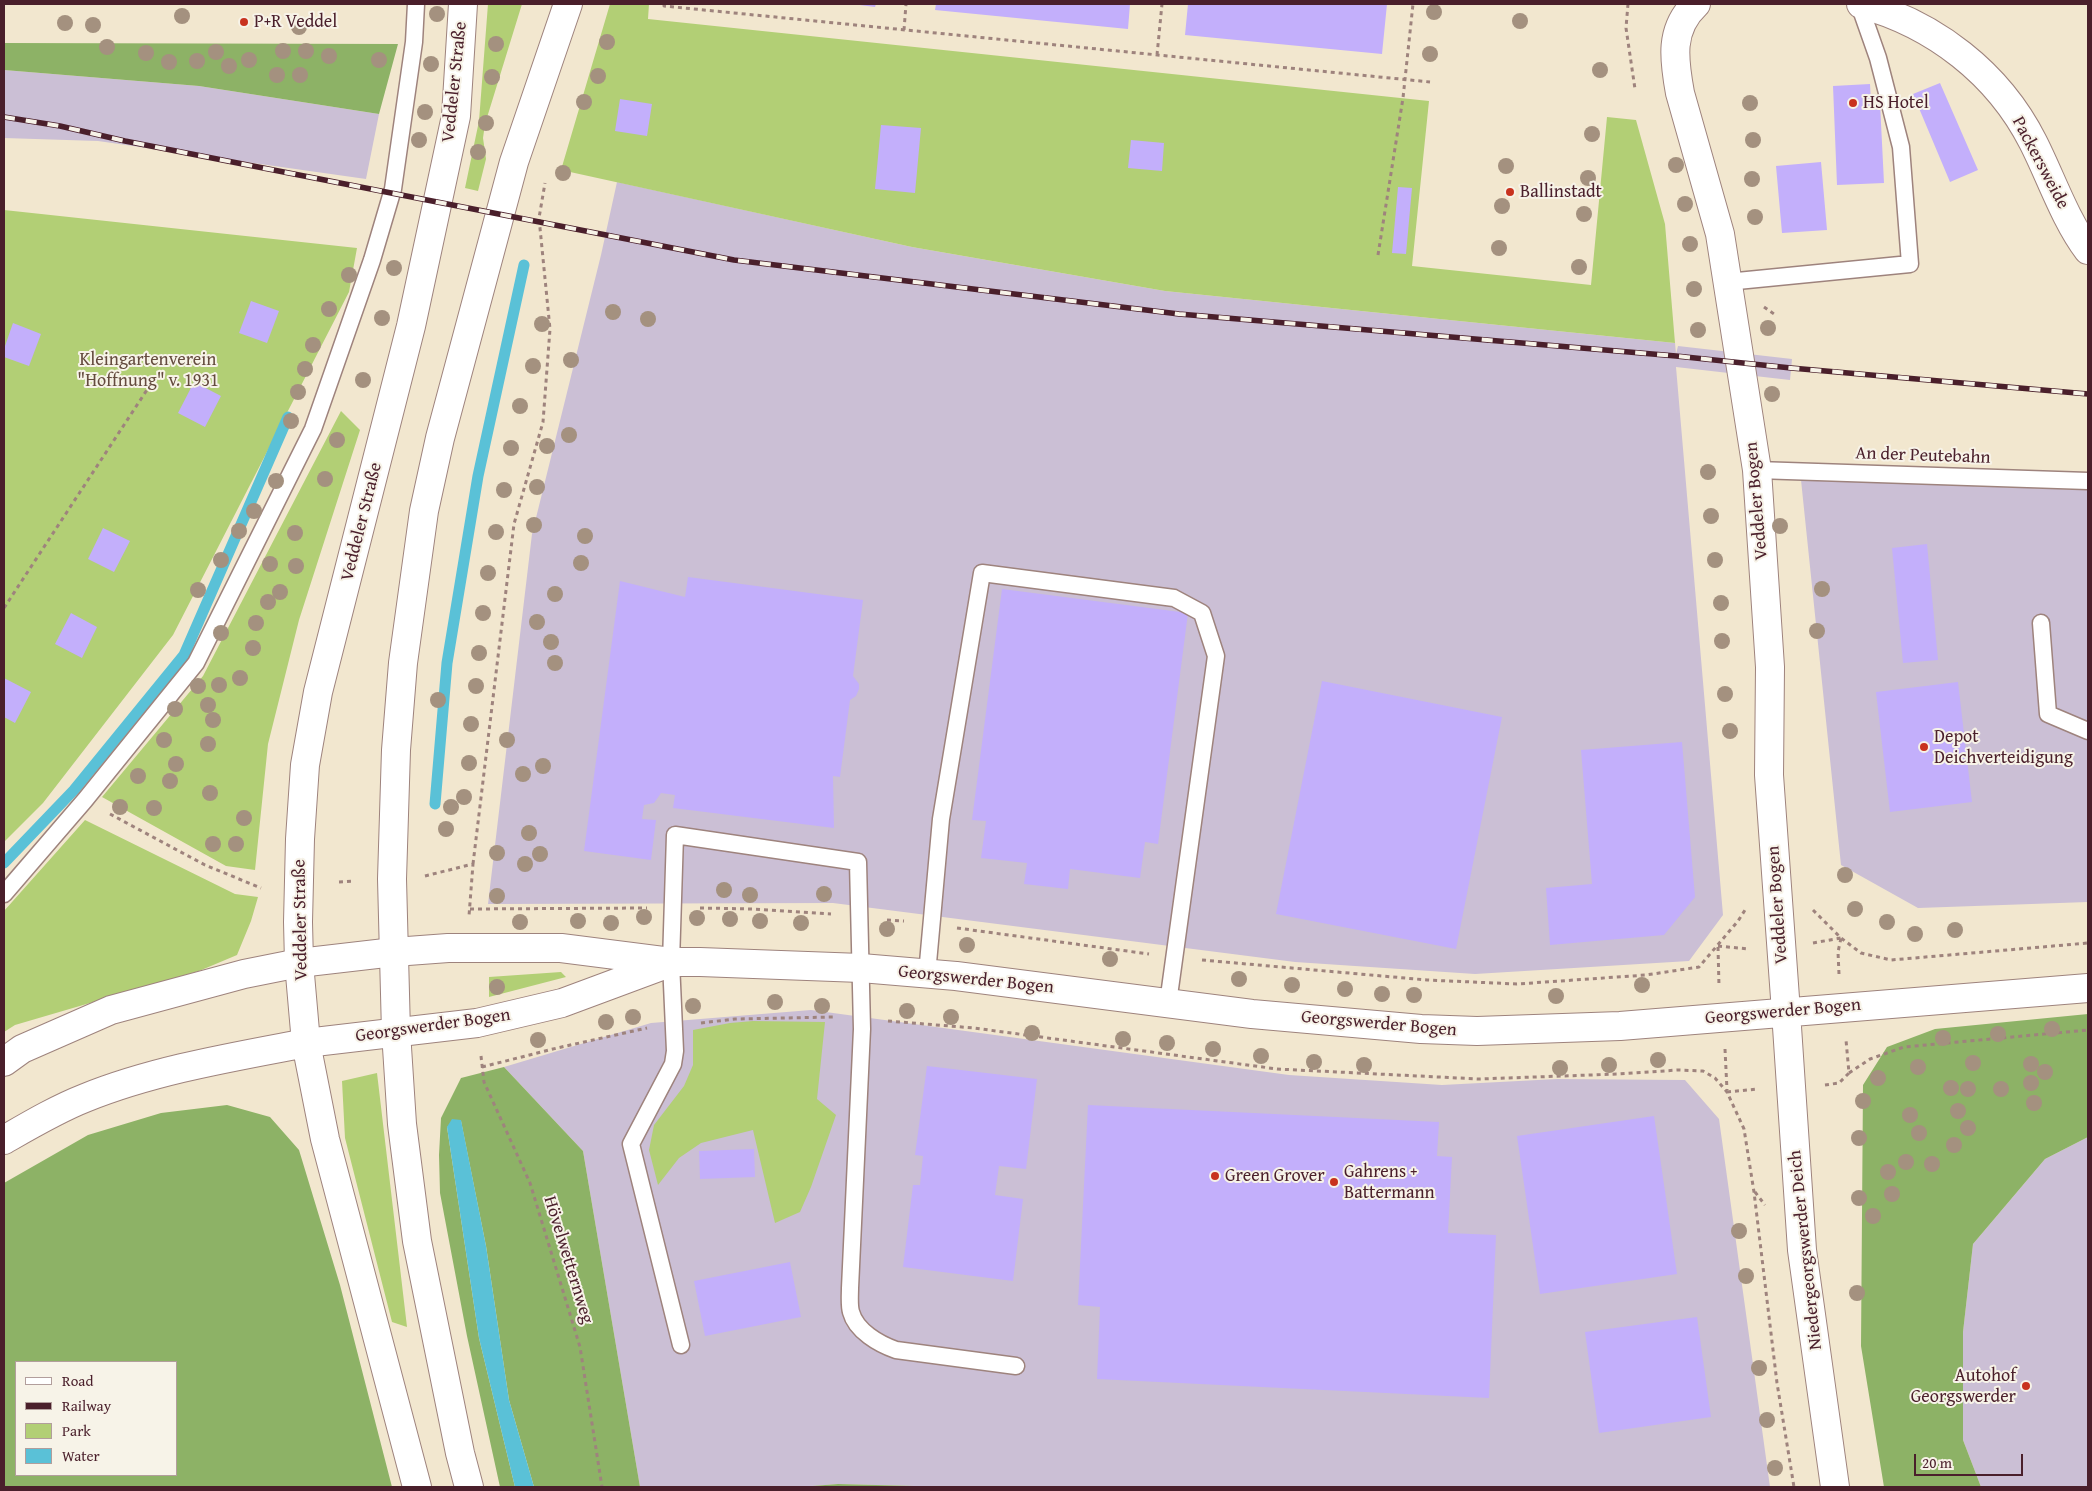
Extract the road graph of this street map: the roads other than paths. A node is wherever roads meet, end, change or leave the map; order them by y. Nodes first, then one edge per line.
1 (416, 4) edge
2 (463, 4) edge
3 (568, 4) edge
4 (1696, 4) edge
5 (1860, 4) edge
6 (2088, 250) edge
7 (1727, 282) junction
8 (1756, 470) junction
9 (2088, 481) edge
10 (2041, 622) dead end
11 (2088, 732) edge
12 (4, 894) edge
13 (394, 952) junction
14 (671, 962) junction
15 (299, 963) junction
16 (861, 968) junction
17 (927, 974) junction
18 (2088, 988) edge
19 (1168, 1003) junction
20 (1786, 1012) junction
21 (396, 1032) junction
22 (306, 1043) junction
23 (4, 1062) edge
24 (4, 1140) edge
25 (681, 1345) dead end
26 (1016, 1366) dead end
27 (417, 1487) edge
28 (469, 1487) edge
29 (1835, 1487) edge

1 - 12 lane
2 - 15 main road, Veddeler Straße
3 - 13 main road
4 - 7 main road, Veddeler Bogen
5 - 6 main road, Packersweide
5 - 7 lane
7 - 8 main road, Veddeler Bogen
8 - 9 lane, An der Peutebahn
8 - 20 main road, Veddeler Bogen
10 - 11 lane
13 - 14 main road, Georgswerder Bogen
13 - 15 main road, Georgswerder Bogen
13 - 21 main road
14 - 16 main road, Georgswerder Bogen
14 - 16 lane
14 - 21 main road, Georgswerder Bogen
14 - 25 lane
15 - 22 main road, Veddeler Straße
15 - 23 main road, Georgswerder Bogen
16 - 17 main road, Georgswerder Bogen
16 - 26 lane
17 - 19 main road, Georgswerder Bogen
17 - 19 lane
18 - 20 main road, Georgswerder Bogen
19 - 20 main road, Georgswerder Bogen
20 - 29 main road, Niedergeorgswerder Deich
21 - 22 main road, Georgswerder Bogen
21 - 28 main road
22 - 24 main road, Georgswerder Bogen
22 - 27 main road, Veddeler Straße

